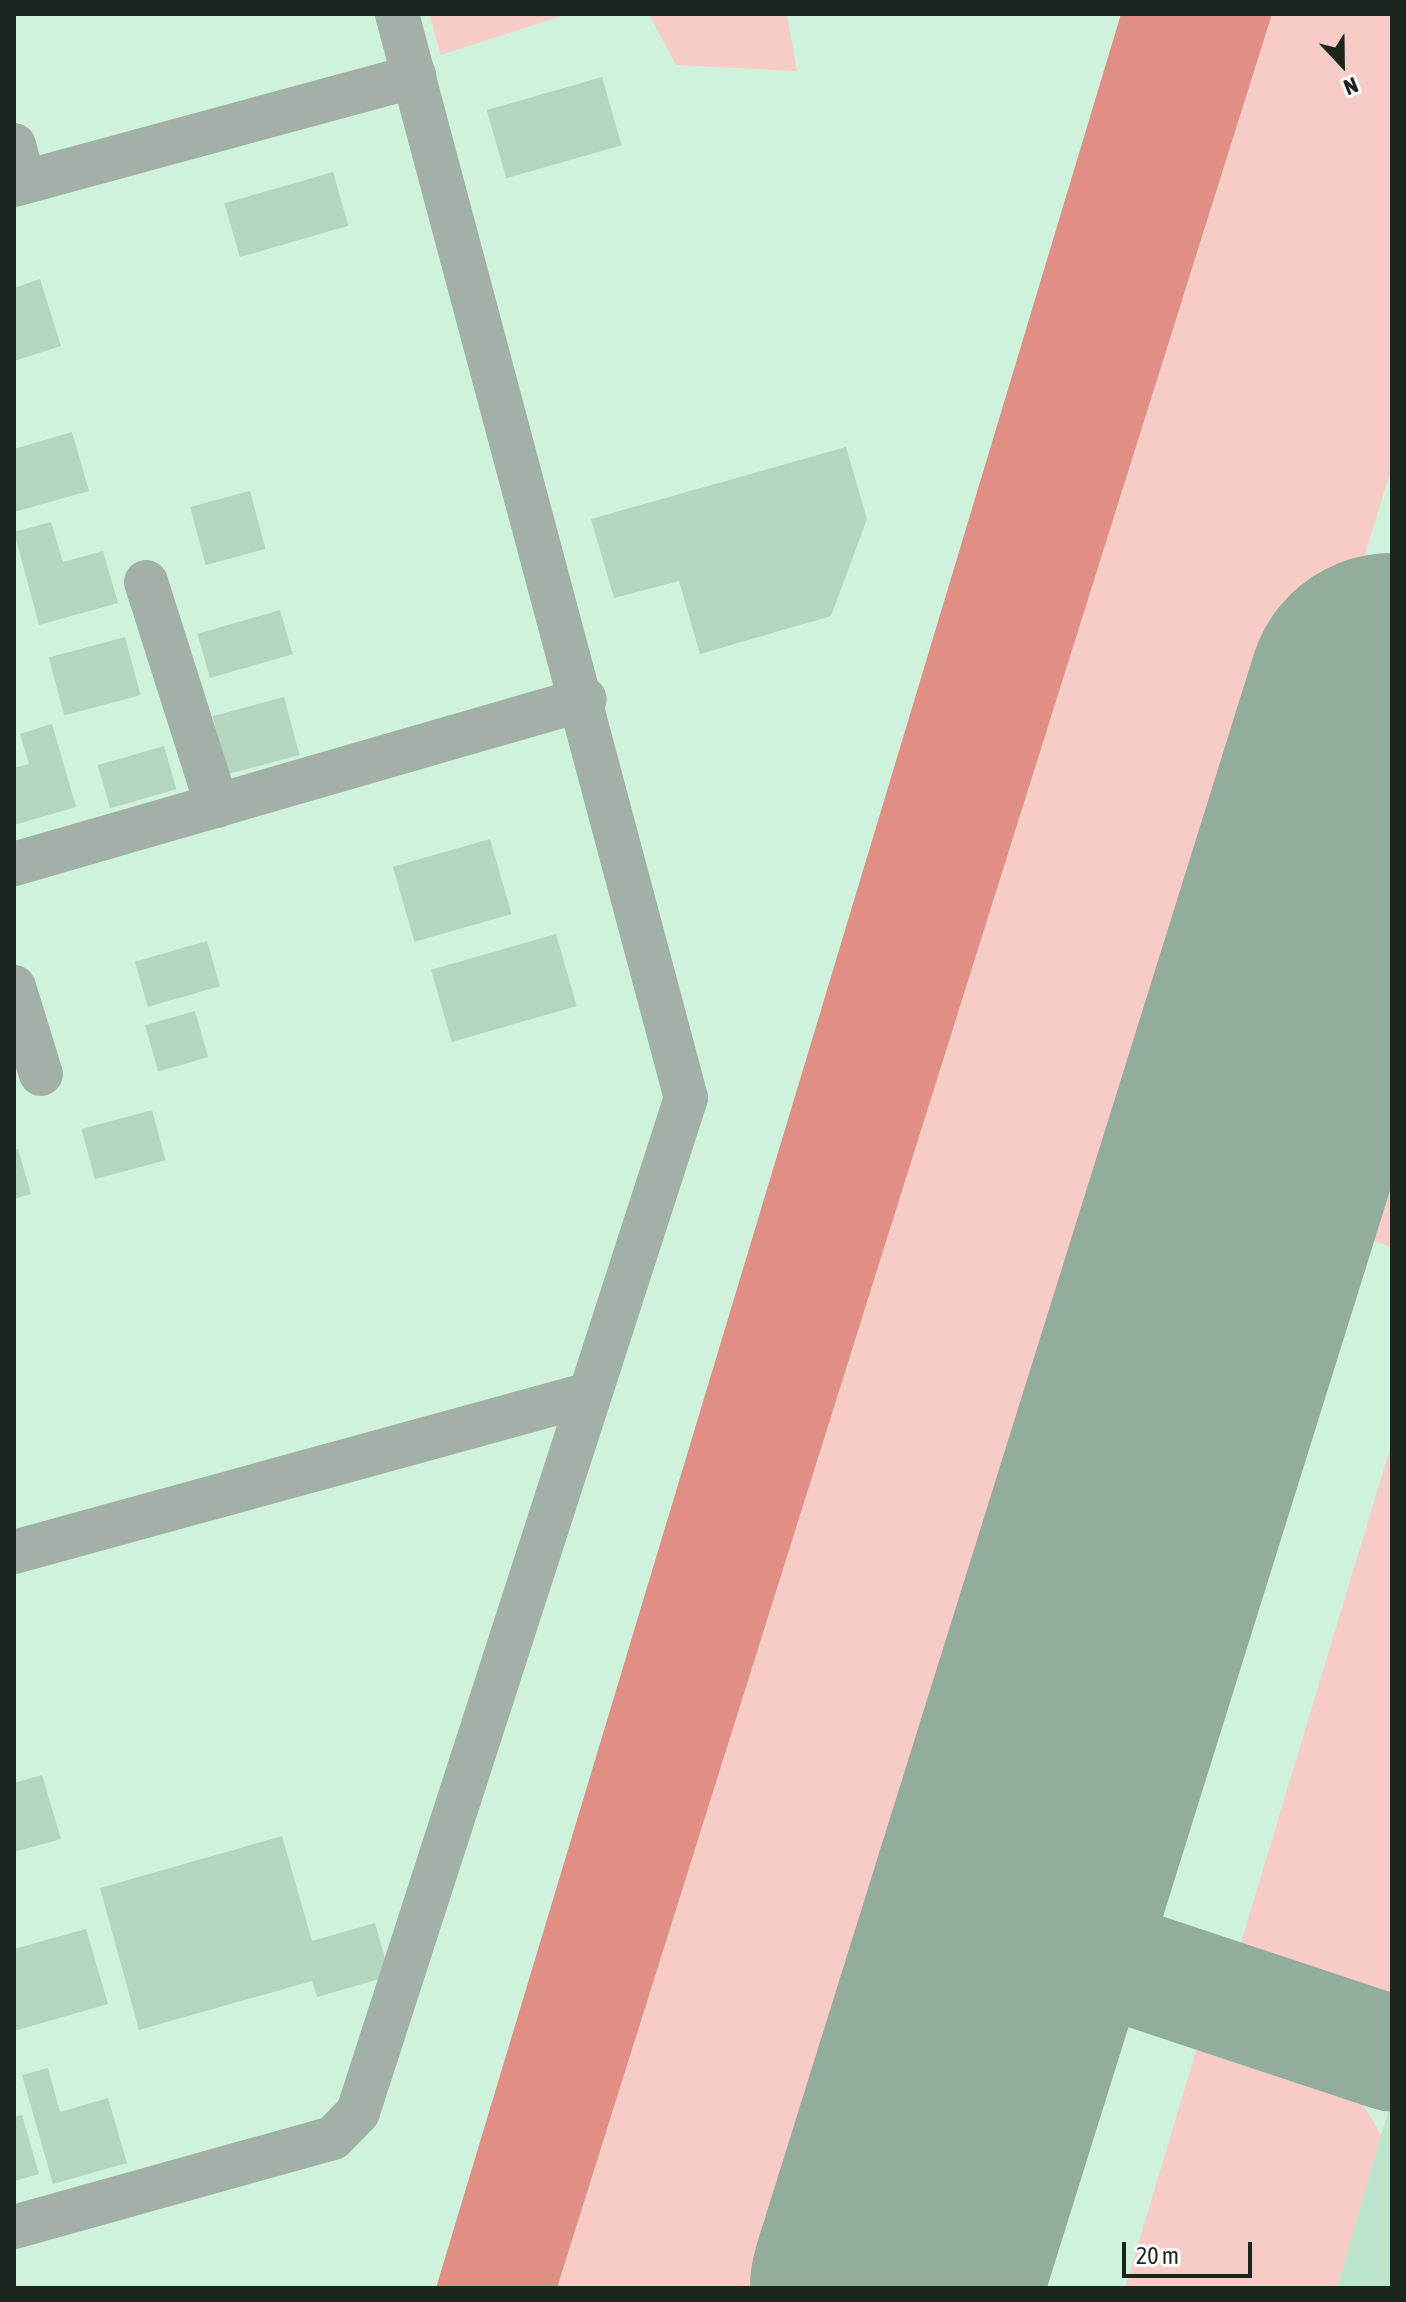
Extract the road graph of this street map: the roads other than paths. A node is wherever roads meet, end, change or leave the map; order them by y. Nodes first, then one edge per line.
1 (397, 14) edge
2 (414, 76) junction
3 (17, 170) edge
4 (146, 582) dead end
5 (585, 699) junction
6 (217, 806) junction
7 (14, 864) edge
8 (14, 987) edge
9 (41, 1074) dead end
10 (586, 1395) junction
11 (14, 1552) edge
12 (14, 2227) edge

1 - 2 street
2 - 3 street
2 - 5 street
4 - 6 street
5 - 6 street
5 - 10 street
6 - 7 street
8 - 9 street
10 - 11 street
10 - 12 street

